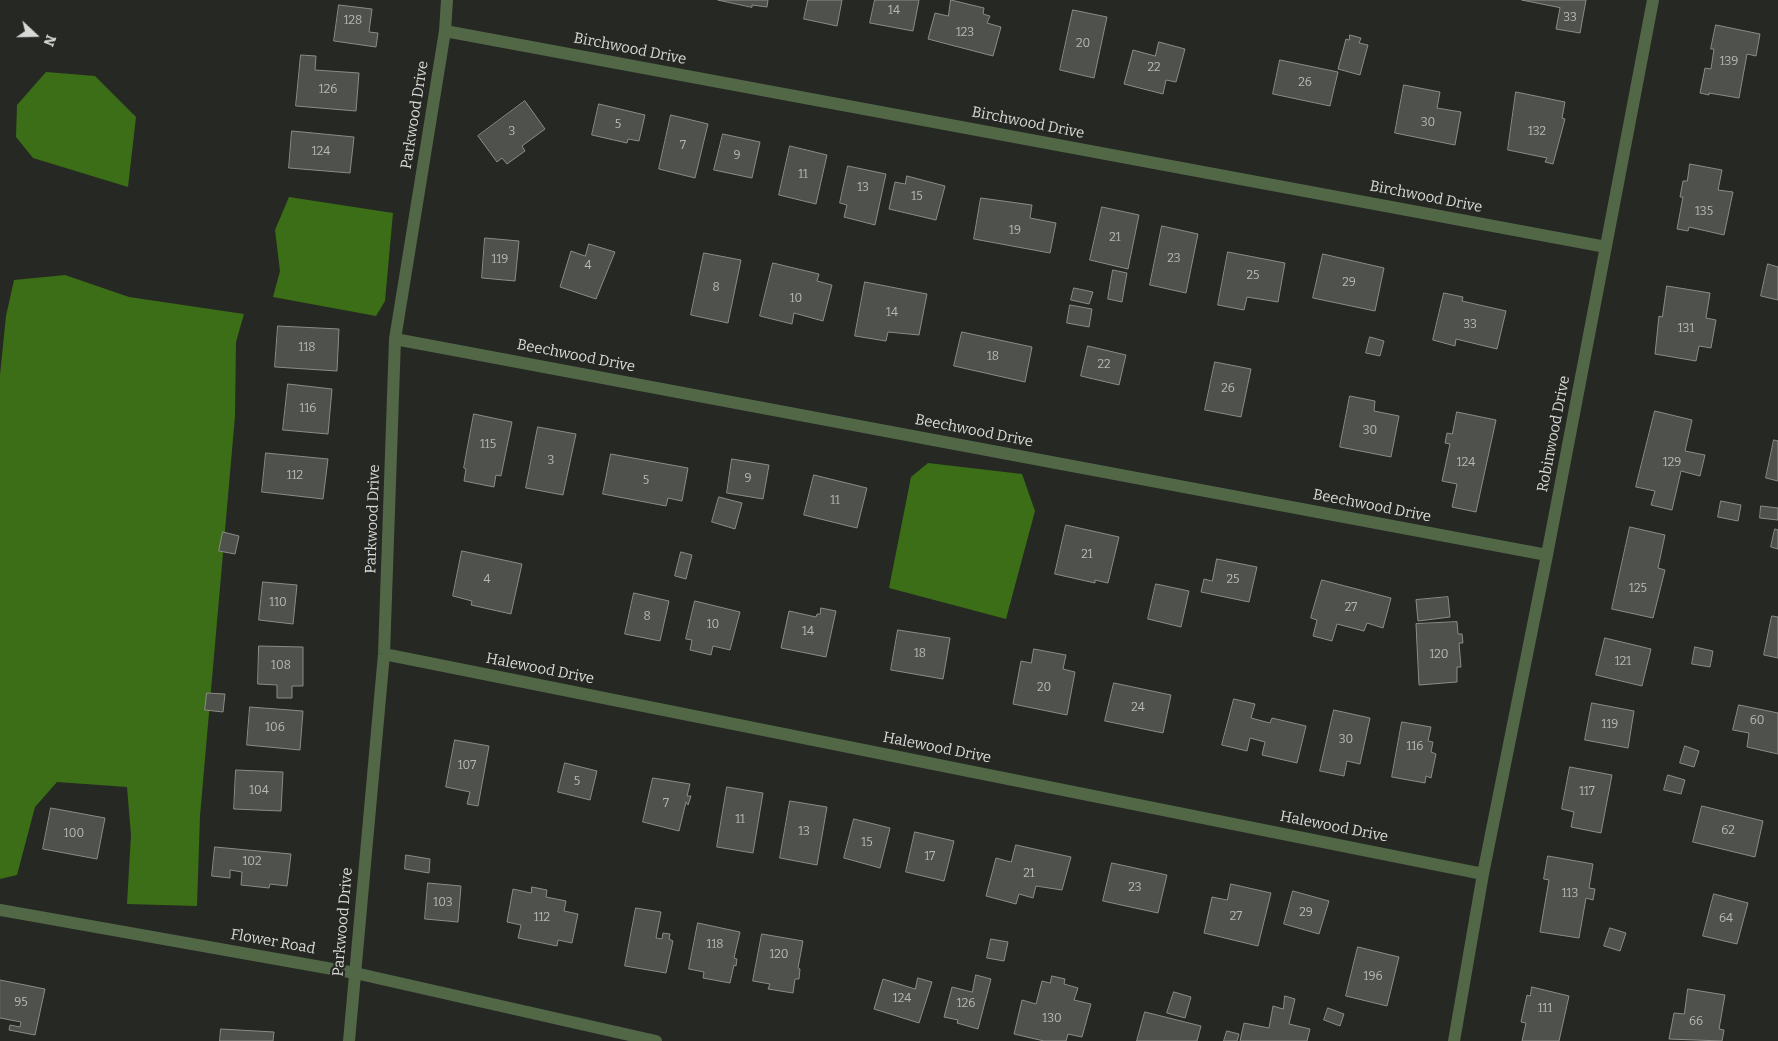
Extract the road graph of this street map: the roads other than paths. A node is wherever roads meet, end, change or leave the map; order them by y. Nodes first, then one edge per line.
1 (447, 0) edge
2 (1653, 0) edge
3 (445, 31) junction
4 (1606, 247) junction
5 (395, 339) junction
6 (1547, 555) junction
7 (384, 654) junction
8 (1483, 874) junction
9 (0, 910) edge
10 (355, 973) junction
11 (349, 1041) edge
12 (656, 1041) edge
13 (1454, 1041) edge

1 - 3 street, Parkwood Drive
2 - 4 street, Robinwood Drive
3 - 4 street, Birchwood Drive
3 - 5 street, Parkwood Drive
4 - 6 street, Robinwood Drive
5 - 6 street, Beechwood Drive
5 - 7 street, Parkwood Drive
6 - 8 street, Robinwood Drive
7 - 8 street, Halewood Drive
7 - 10 street, Parkwood Drive
8 - 13 street, Robinwood Drive
9 - 10 street, Flower Road
10 - 11 street, Parkwood Drive
10 - 12 street, Flower Road

